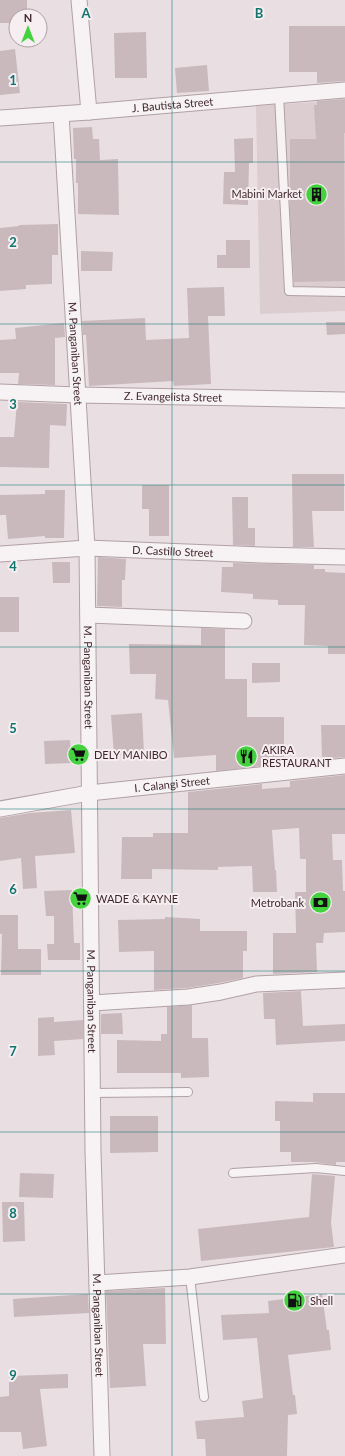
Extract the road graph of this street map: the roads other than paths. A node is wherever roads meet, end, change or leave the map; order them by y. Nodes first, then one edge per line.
1 (80, 0) edge
2 (345, 90) edge
3 (279, 95) junction
4 (89, 112) junction
5 (61, 114) junction
6 (0, 118) edge
7 (345, 292) edge
8 (0, 392) edge
9 (78, 395) junction
10 (345, 400) edge
11 (87, 548) junction
12 (0, 554) edge
13 (345, 556) edge
14 (88, 615) junction
15 (244, 621) dead end
16 (345, 766) edge
17 (89, 793) junction
18 (0, 809) edge
19 (345, 980) edge
20 (92, 1002) junction
21 (188, 1092) dead end
22 (93, 1093) junction
23 (345, 1171) edge
24 (233, 1173) dead end
25 (345, 1254) edge
26 (190, 1277) junction
27 (98, 1283) junction
28 (204, 1397) dead end
29 (102, 1456) edge

1 - 4 street
2 - 3 street, J. Bautista Street
3 - 4 street, J. Bautista Street
3 - 7 lane
4 - 5 street, J. Bautista Street
5 - 6 street, J. Bautista Street
5 - 9 street, M. Panganiban Street
8 - 9 street, Z. Evangelista Street
9 - 10 street, Z. Evangelista Street
9 - 11 street, M. Panganiban Street
11 - 12 street, D. Castillo Street
11 - 13 street, D. Castillo Street
11 - 14 street, M. Panganiban Street
14 - 15 street
14 - 17 street, M. Panganiban Street
16 - 17 street, I. Calangi Street
17 - 18 street, I. Calangi Street
17 - 20 street, M. Panganiban Street
19 - 20 street
20 - 22 street, M. Panganiban Street
21 - 22 lane
22 - 27 street, M. Panganiban Street
23 - 24 lane
25 - 26 street
26 - 27 street
26 - 28 lane
27 - 29 street, M. Panganiban Street

